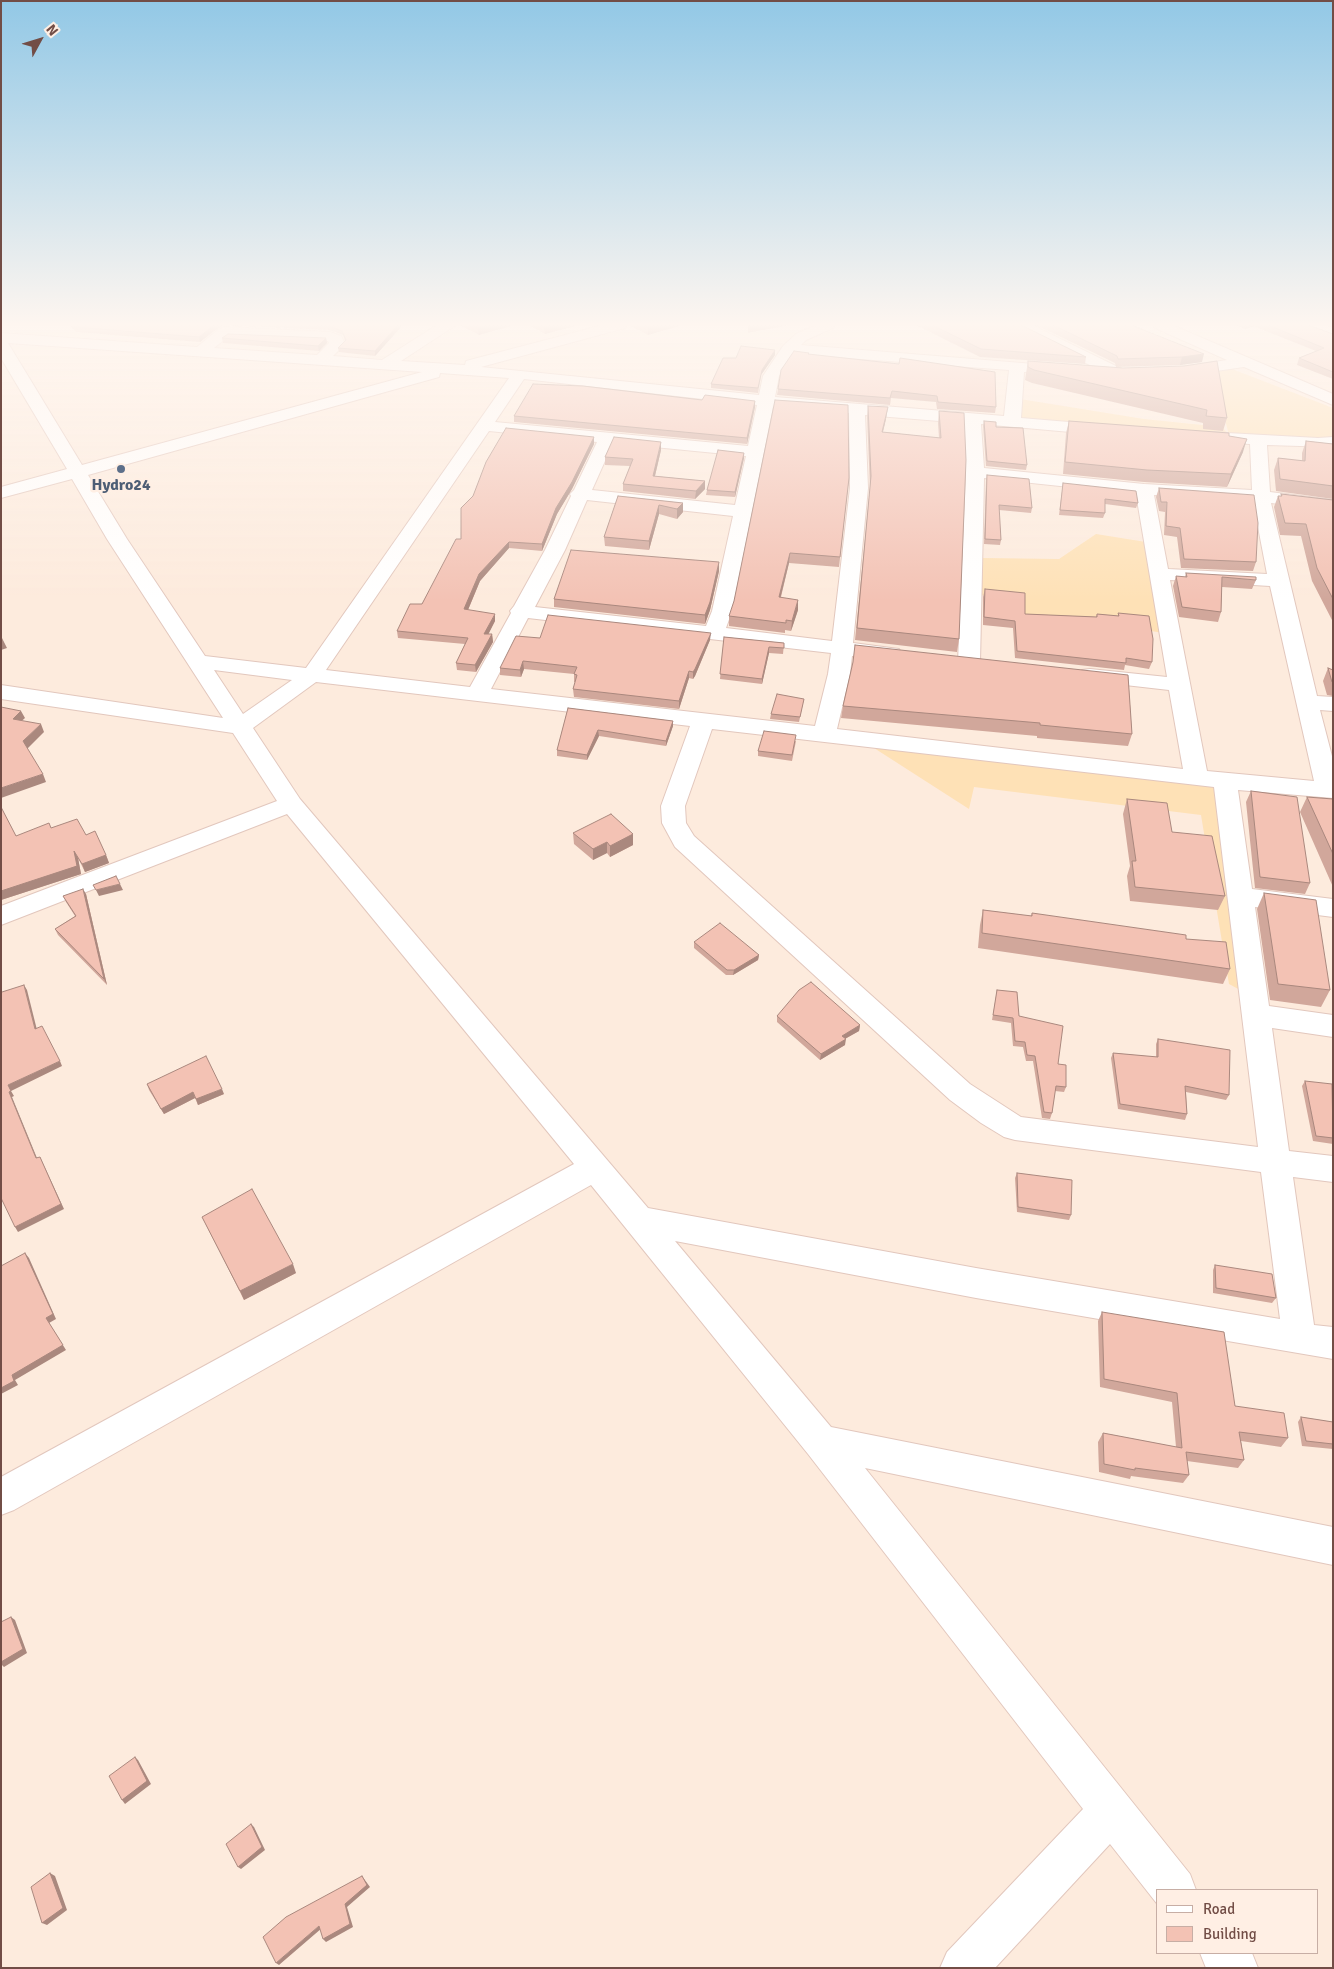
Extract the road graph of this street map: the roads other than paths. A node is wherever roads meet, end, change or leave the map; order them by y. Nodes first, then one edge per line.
1 (44, 417) edge
2 (278, 417) edge
3 (493, 417) edge
4 (762, 417) edge
5 (857, 417) edge
6 (948, 417) edge
7 (1012, 417) edge
8 (972, 419) junction
9 (1012, 422) junction
10 (487, 426) junction
11 (1117, 431) edge
12 (1192, 436) edge
13 (606, 438) junction
14 (1258, 440) junction
15 (1333, 442) edge
16 (755, 452) junction
17 (77, 472) junction
18 (975, 472) junction
19 (1144, 489) junction
20 (1, 493) edge
21 (579, 494) junction
22 (1261, 496) junction
23 (1333, 506) edge
24 (742, 510) junction
25 (555, 550) junction
26 (574, 551) edge
27 (1160, 574) junction
28 (1278, 580) junction
29 (520, 612) junction
30 (714, 633) junction
31 (842, 648) junction
32 (910, 656) edge
33 (197, 662) junction
34 (969, 662) edge
35 (1074, 673) edge
36 (311, 676) junction
37 (1180, 685) junction
38 (1, 692) edge
39 (477, 694) junction
40 (1306, 702) junction
41 (1333, 704) edge
42 (703, 721) junction
43 (240, 727) junction
44 (824, 734) junction
45 (1196, 777) junction
46 (1225, 781) junction
47 (1331, 790) edge
48 (291, 804) junction
49 (1241, 896) junction
50 (1333, 908) edge
51 (1, 916) edge
52 (1257, 1015) junction
53 (1333, 1026) edge
54 (1277, 1160) junction
55 (595, 1167) junction
56 (1333, 1169) edge
57 (638, 1220) junction
58 (1299, 1338) junction
59 (1333, 1343) edge
60 (820, 1442) junction
61 (1, 1497) edge
62 (1333, 1546) edge
63 (1112, 1810) junction
64 (1173, 1889) edge
65 (1224, 1954) edge
66 (963, 1968) edge
67 (1235, 1968) edge

1 - 17 street
2 - 17 street
3 - 10 street
4 - 16 street
5 - 31 street
6 - 8 street
7 - 9 street
8 - 9 street
8 - 18 street
9 - 11 street
10 - 13 street
10 - 36 street
12 - 14 street
13 - 16 street
13 - 21 street
14 - 15 street
14 - 22 street
16 - 24 street
17 - 20 street
17 - 33 street
18 - 19 street
18 - 34 street
19 - 22 street
19 - 27 street
21 - 24 street
21 - 25 street
22 - 23 street
22 - 28 street
24 - 30 street
25 - 26 street
25 - 29 street
27 - 28 street
27 - 37 street
28 - 40 street
29 - 30 street
29 - 39 street
30 - 31 street
31 - 32 street
31 - 44 street
33 - 36 street
33 - 43 street
35 - 37 street
36 - 39 street
36 - 43 street
37 - 45 street
38 - 43 street
39 - 42 street
40 - 41 street
40 - 47 street
42 - 44 street
42 - 54 street
43 - 48 street
44 - 45 street
45 - 46 street
46 - 47 street
46 - 49 street
48 - 51 street
48 - 55 street
49 - 50 street
49 - 52 street
52 - 53 street
52 - 54 street
54 - 56 street
54 - 58 street
55 - 57 street
55 - 61 street
57 - 58 street
57 - 60 street
58 - 59 street
60 - 62 street
60 - 63 street
63 - 64 street
63 - 66 street
65 - 67 street

